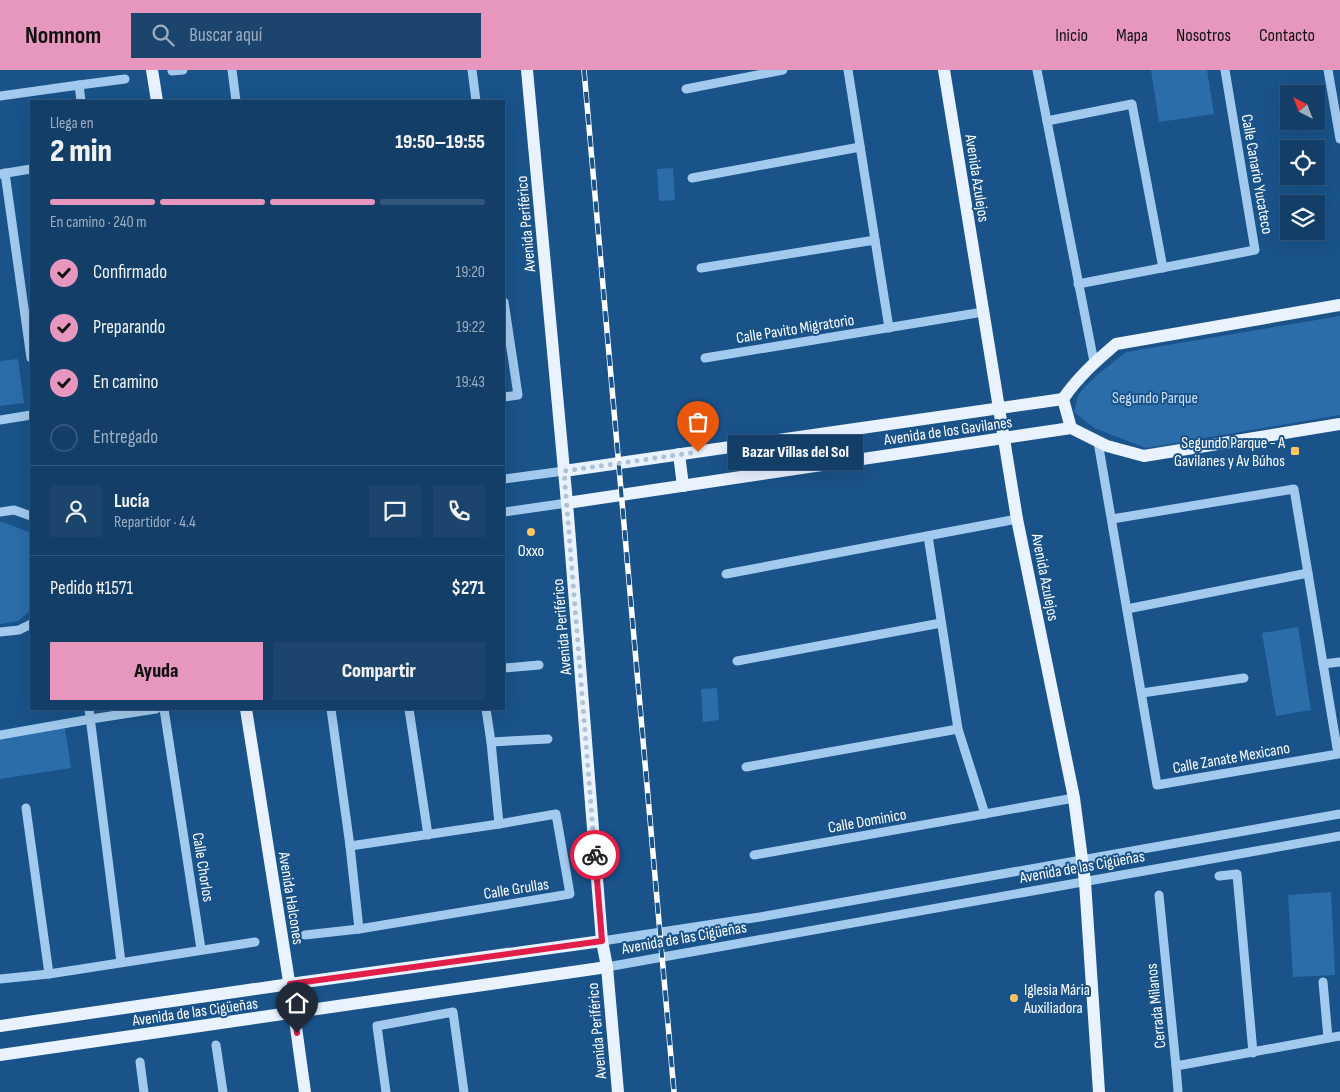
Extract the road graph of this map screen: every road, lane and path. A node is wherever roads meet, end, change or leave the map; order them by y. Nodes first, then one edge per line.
1 (152, 70) edge
2 (183, 70) edge
3 (232, 70) edge
4 (472, 70) edge
5 (527, 70) edge
6 (783, 70) edge
7 (848, 70) edge
8 (944, 70) edge
9 (1037, 70) edge
10 (1234, 70) edge
11 (1328, 70) edge
12 (172, 71) dead end
13 (1225, 71) edge
14 (125, 78) dead end
15 (79, 85) junction
16 (686, 89) dead end
17 (0, 96) edge
18 (81, 100) edge
19 (157, 100) edge
20 (236, 100) edge
21 (476, 100) edge
22 (1047, 121) junction
23 (1340, 139) edge
24 (860, 147) junction
25 (30, 170) edge
26 (3, 174) edge
27 (692, 178) dead end
28 (875, 240) junction
29 (701, 268) dead end
30 (1163, 268) junction
31 (1078, 284) junction
32 (1340, 305) edge
33 (505, 309) edge
34 (983, 312) junction
35 (889, 328) junction
36 (30, 351) edge
37 (705, 358) dead end
38 (1094, 362) junction
39 (505, 397) edge
40 (1063, 399) junction
41 (999, 409) junction
42 (30, 415) edge
43 (0, 420) edge
44 (1340, 424) edge
45 (1070, 428) junction
46 (1004, 438) junction
47 (1098, 442) junction
48 (679, 454) junction
49 (564, 471) junction
50 (505, 479) edge
51 (683, 486) junction
52 (567, 503) junction
53 (0, 512) edge
54 (505, 512) edge
55 (30, 516) edge
56 (1017, 519) junction
57 (1112, 520) junction
58 (928, 536) junction
59 (1308, 573) junction
60 (726, 574) dead end
61 (1127, 608) junction
62 (941, 623) junction
63 (30, 624) edge
64 (0, 632) edge
65 (738, 661) dead end
66 (1340, 662) edge
67 (1323, 664) junction
68 (539, 665) dead end
69 (505, 668) edge
70 (1244, 678) dead end
71 (1142, 693) junction
72 (90, 710) edge
73 (150, 710) edge
74 (164, 710) edge
75 (246, 710) edge
76 (331, 710) edge
77 (409, 710) edge
78 (486, 710) edge
79 (91, 719) junction
80 (958, 729) junction
81 (0, 735) edge
82 (548, 739) dead end
83 (491, 742) junction
84 (746, 767) dead end
85 (1074, 798) junction
86 (26, 808) dead end
87 (985, 814) junction
88 (1340, 814) edge
89 (499, 824) junction
90 (428, 835) junction
91 (1340, 836) edge
92 (350, 846) junction
93 (754, 856) dead end
94 (1082, 859) junction
95 (1219, 876) dead end
96 (1085, 882) junction
97 (1159, 895) dead end
98 (359, 928) junction
99 (305, 935) dead end
100 (602, 941) junction
101 (255, 942) dead end
102 (202, 949) junction
103 (121, 962) junction
104 (607, 967) junction
105 (49, 974) junction
106 (0, 979) edge
107 (1323, 982) dead end
108 (290, 984) junction
109 (294, 1013) junction
110 (0, 1026) edge
111 (1340, 1036) edge
112 (1328, 1038) junction
113 (216, 1045) dead end
114 (1253, 1053) junction
115 (0, 1055) edge
116 (140, 1062) dead end
117 (1176, 1066) junction
118 (1178, 1091) edge
119 (144, 1092) edge
120 (223, 1092) edge
121 (305, 1092) edge
122 (386, 1092) edge
123 (464, 1092) edge
124 (618, 1092) edge
125 (1099, 1092) edge

1 - 19 main road
2 - 12 street
3 - 20 street
4 - 21 street
5 - 49 main road, Avenida Periférico
6 - 16 street
7 - 24 street
8 - 34 main road, Avenida Azulejos
9 - 22 street
10 - 13 street
11 - 23 street
13 - 30 street, Calle Canario Yucateco
14 - 15 street
15 - 17 street
15 - 18 street
22 - 30 street
22 - 31 street
24 - 27 street
24 - 28 street
25 - 26 street
26 - 36 street
28 - 29 street
28 - 35 street
30 - 31 street, Calle Canario Yucateco
31 - 38 street
32 - 38 main road
33 - 39 street
34 - 35 street, Calle Pavito Migratorio
34 - 41 main road, Avenida Azulejos
35 - 37 street, Calle Pavito Migratorio
38 - 40 main road
40 - 41 main road, Avenida de los Gavilanes
40 - 45 main road
41 - 46 main road, Avenida Azulejos
41 - 48 main road, Avenida de los Gavilanes
42 - 43 street
44 - 47 main road
45 - 46 main road, Avenida de los Gavilanes
45 - 47 main road
46 - 51 main road, Avenida de los Gavilanes
46 - 56 main road, Avenida Azulejos
47 - 57 street, Calle Zanate Mexicano
48 - 49 main road, Avenida de los Gavilanes
48 - 51 main road
49 - 50 street, Avenida de los Gavilanes
49 - 52 main road, Avenida Periférico
51 - 52 main road, Avenida de los Gavilanes
52 - 54 street, Avenida de los Gavilanes
52 - 100 main road, Avenida Periférico
53 - 55 street
56 - 58 street
56 - 85 main road, Avenida Azulejos
57 - 59 street, Calle Zanate Mexicano
57 - 61 street, Calle Zanate Mexicano
58 - 60 street
58 - 62 street
59 - 61 street
59 - 67 street, Calle Zanate Mexicano
61 - 71 street, Calle Zanate Mexicano
62 - 65 street
62 - 80 street
63 - 64 street
66 - 67 street
67 - 71 street, Calle Zanate Mexicano
68 - 69 street
70 - 71 street
72 - 79 street
73 - 79 street
74 - 102 street, Calle Chorlos
75 - 108 main road, Avenida Halcones
76 - 92 street
77 - 90 street
78 - 83 street
79 - 81 street
79 - 103 street
80 - 84 street
80 - 87 street
82 - 83 street
83 - 89 street
85 - 87 street, Calle Dominico
85 - 94 main road, Avenida Azulejos
86 - 105 street
87 - 93 street, Calle Dominico
88 - 94 street, Avenida de las Cigüeñas
89 - 90 street, Calle Grullas
89 - 98 street, Calle Grullas
90 - 92 street, Calle Grullas
91 - 96 street, Avenida de las Cigüeñas
92 - 98 street
94 - 96 main road, Avenida Azulejos
94 - 100 street, Avenida de las Cigüeñas
95 - 114 street
96 - 104 street, Avenida de las Cigüeñas
96 - 125 main road, Avenida Azulejos
97 - 117 street, Cerrada Milanos
98 - 99 street, Calle Grullas
100 - 104 main road, Avenida Periférico
100 - 108 main road, Avenida de las Cigüeñas
101 - 102 street
102 - 103 street
103 - 105 street
104 - 109 main road, Avenida de las Cigüeñas
104 - 124 main road, Avenida Periférico
105 - 106 street
107 - 112 street
108 - 109 main road, Avenida Halcones
108 - 110 main road, Avenida de las Cigüeñas
109 - 115 main road, Avenida de las Cigüeñas
109 - 121 main road, Avenida Halcones
111 - 112 street, Cerrada Milanos
112 - 114 street, Cerrada Milanos
113 - 120 street
114 - 117 street, Cerrada Milanos
116 - 119 street
117 - 118 street
122 - 123 street

